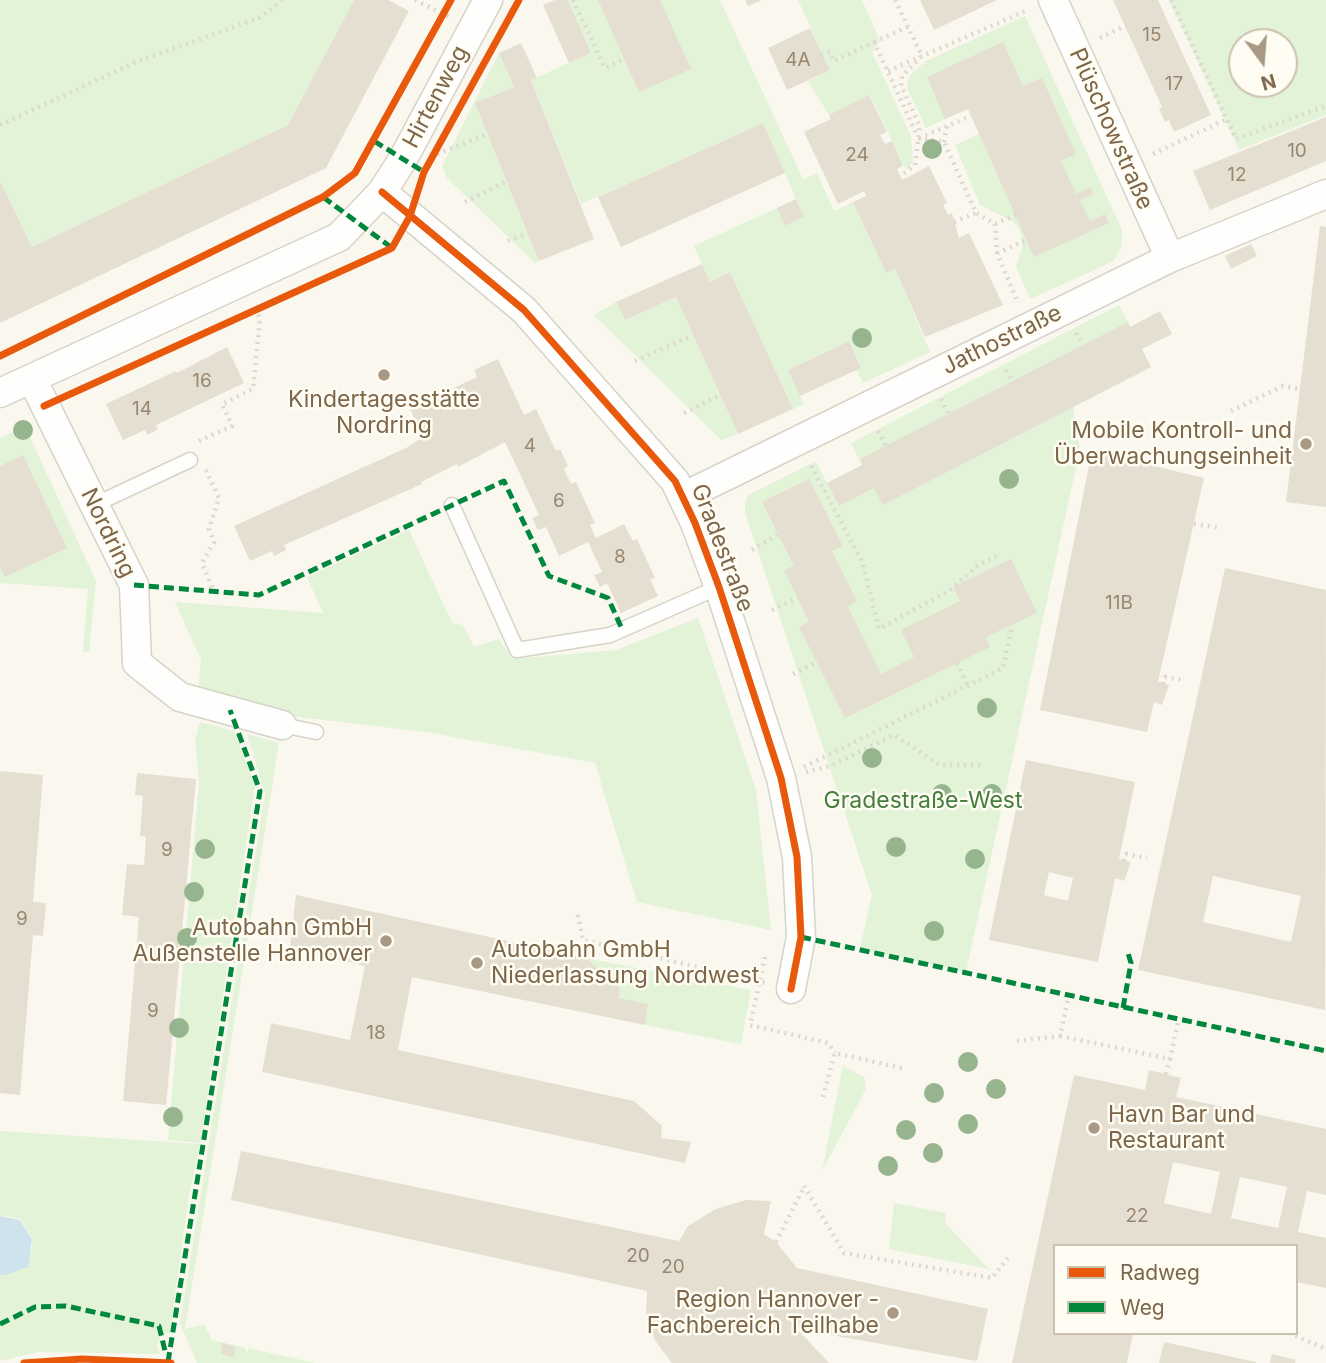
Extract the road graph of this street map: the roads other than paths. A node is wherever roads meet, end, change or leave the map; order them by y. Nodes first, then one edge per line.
1 (488, 0) edge
2 (1042, 4) edge
3 (382, 192) junction
4 (1326, 194) edge
5 (1170, 258) junction
6 (32, 379) junction
7 (0, 393) edge
8 (190, 460) dead end
9 (683, 497) junction
10 (94, 505) junction
11 (452, 505) dead end
12 (719, 587) junction
13 (282, 725) joint
14 (316, 732) dead end
15 (791, 989) road end

1 - 3 street, Hirtenweg
2 - 5 street, Plüschowstraße
3 - 6 street
3 - 9 street, Gradestraße
4 - 5 street, Jathostraße
5 - 9 street, Jathostraße
6 - 7 street
6 - 10 street, Nordring
8 - 10 lane
9 - 12 street, Gradestraße
10 - 13 street, Nordring
11 - 12 lane
12 - 15 street, Gradestraße
13 - 14 lane

